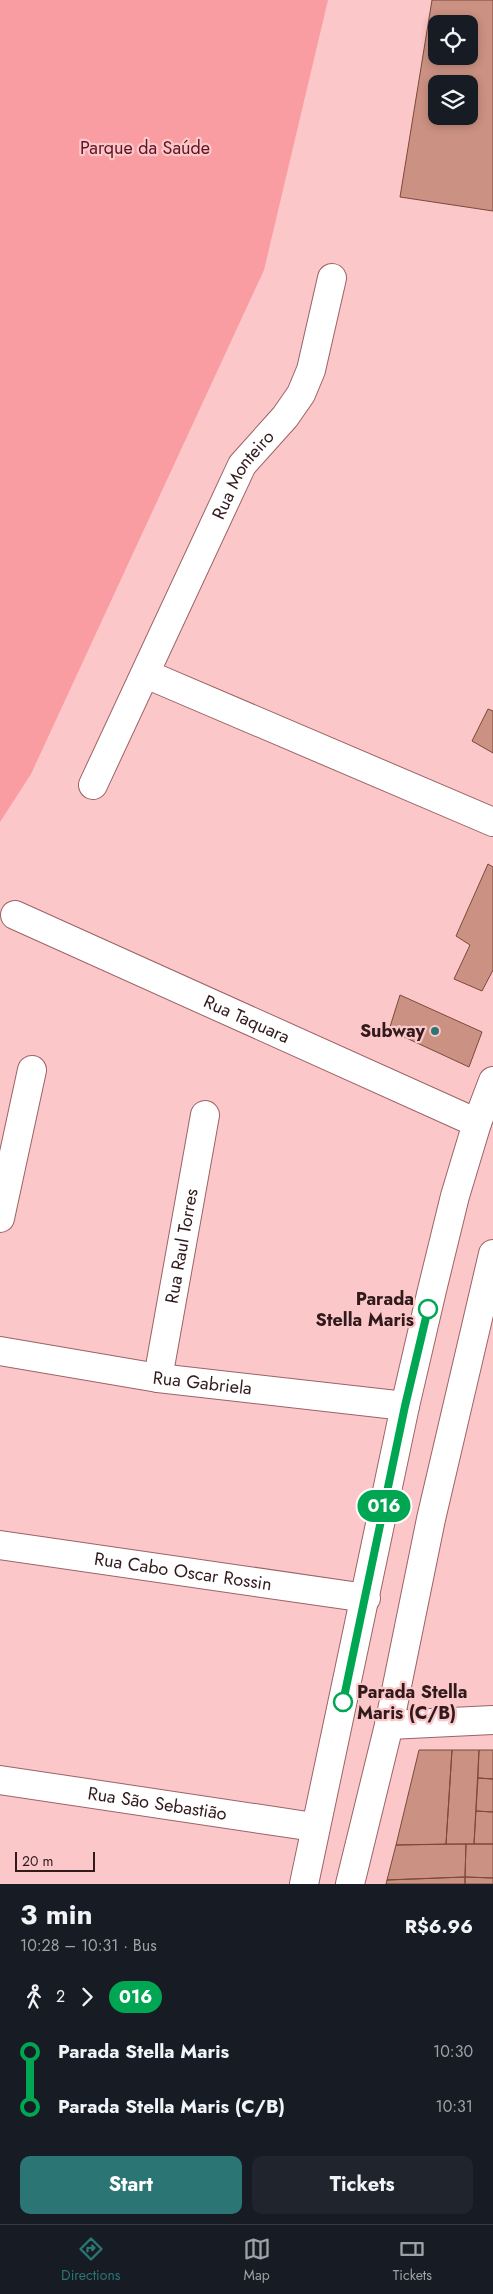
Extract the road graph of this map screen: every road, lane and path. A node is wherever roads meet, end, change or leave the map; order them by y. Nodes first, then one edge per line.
1 (332, 278) dead end
2 (146, 674) junction
3 (94, 785) dead end
4 (493, 822) edge
5 (15, 915) dead end
6 (32, 1070) dead end
7 (493, 1081) edge
8 (205, 1115) dead end
9 (477, 1123) junction
10 (0, 1218) edge
11 (493, 1254) edge
12 (488, 1296) edge
13 (0, 1351) edge
14 (158, 1378) junction
15 (405, 1406) junction
16 (0, 1545) edge
17 (366, 1598) junction
18 (493, 1720) edge
19 (389, 1725) junction
20 (0, 1780) edge
21 (314, 1827) junction
22 (304, 1884) edge
23 (350, 1884) edge

1 - 2 street, Rua Monteiro
2 - 3 street, Rua Monteiro
2 - 4 street
5 - 9 street, Rua Taquara
6 - 10 street
7 - 9 street
8 - 14 street, Rua Raul Torres
9 - 15 street
11 - 12 street
12 - 19 street
13 - 14 street, Rua Gabriela
14 - 15 street, Rua Gabriela
15 - 17 street
16 - 17 street, Rua Cabo Oscar Rossin
17 - 21 street
18 - 19 street
19 - 23 street
20 - 21 street, Rua São Sebastião
21 - 22 street

